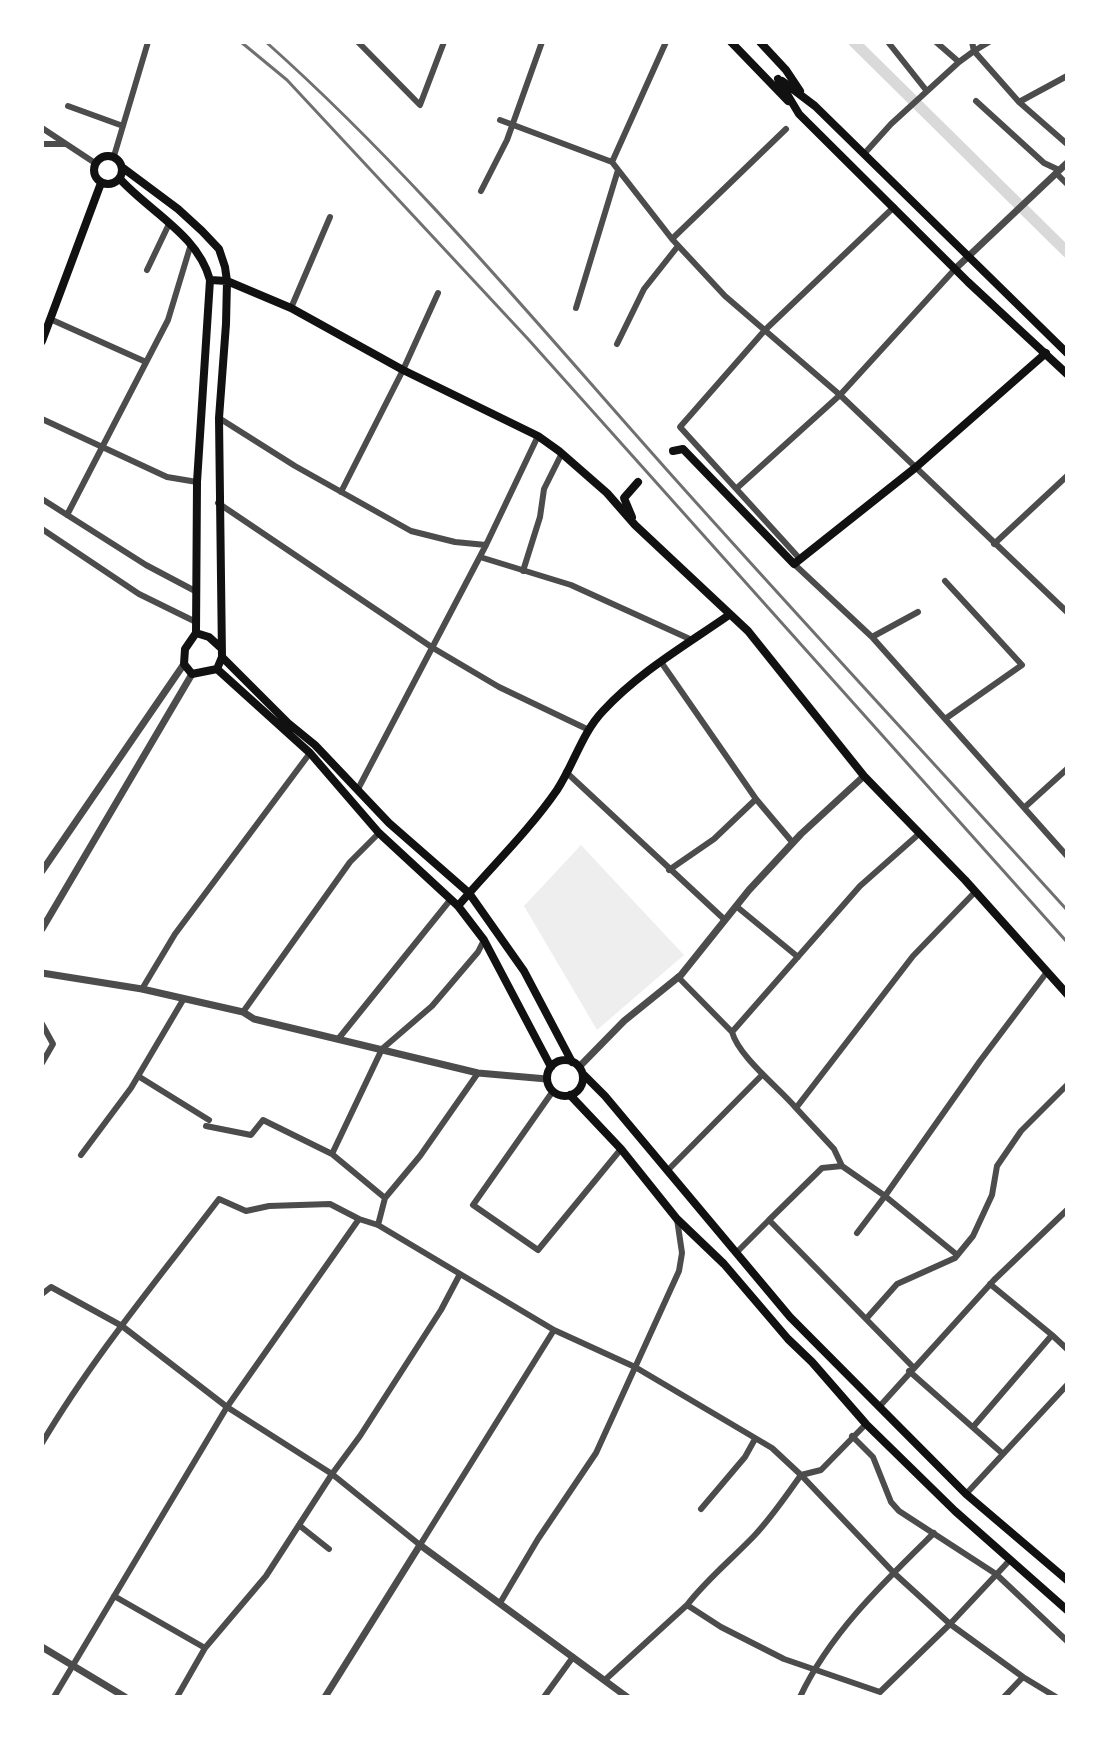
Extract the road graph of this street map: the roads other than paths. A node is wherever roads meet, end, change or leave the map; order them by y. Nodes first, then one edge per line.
1 (148, 42) edge
2 (358, 42) edge
3 (444, 42) edge
4 (542, 42) edge
5 (666, 42) edge
6 (731, 42) edge
7 (760, 42) edge
8 (888, 42) edge
9 (936, 42) edge
10 (972, 42) edge
11 (989, 42) edge
12 (974, 51) junction
13 (959, 62) junction
14 (1067, 76) edge
15 (925, 91) junction
16 (803, 97) junction
17 (976, 101) dead end
18 (1019, 102) junction
19 (792, 105) junction
20 (68, 106) dead end
21 (500, 120) dead end
22 (511, 124) junction
23 (123, 126) junction
24 (42, 128) edge
25 (786, 129) dead end
26 (42, 144) edge
27 (66, 144) junction
28 (1067, 144) edge
29 (864, 154) junction
30 (114, 156) junction
31 (612, 162) junction
32 (95, 163) junction
33 (1067, 163) edge
34 (123, 168) junction
35 (618, 170) junction
36 (1057, 172) junction
37 (120, 179) junction
38 (101, 183) junction
39 (1067, 184) edge
40 (481, 191) dead end
41 (894, 207) junction
42 (330, 217) dead end
43 (169, 224) junction
44 (672, 239) junction
45 (191, 244) junction
46 (678, 246) junction
47 (968, 258) junction
48 (955, 269) junction
49 (147, 270) dead end
50 (210, 280) junction
51 (227, 281) junction
52 (438, 293) dead end
53 (291, 308) junction
54 (576, 308) dead end
55 (50, 319) junction
56 (765, 330) junction
57 (42, 341) edge
58 (617, 344) dead end
59 (1066, 349) edge
60 (1046, 353) junction
61 (146, 362) junction
62 (403, 370) junction
63 (1067, 374) edge
64 (840, 395) junction
65 (219, 418) junction
66 (42, 419) edge
67 (538, 436) junction
68 (103, 447) junction
69 (673, 451) dead end
70 (561, 455) junction
71 (915, 468) junction
72 (1067, 476) edge
73 (197, 482) junction
74 (638, 482) dead end
75 (737, 488) junction
76 (341, 492) junction
77 (42, 499) edge
78 (218, 503) junction
79 (67, 515) junction
80 (635, 525) junction
81 (42, 529) edge
82 (994, 544) junction
83 (486, 545) junction
84 (480, 557) junction
85 (797, 562) junction
86 (523, 571) junction
87 (945, 581) dead end
88 (198, 592) junction
89 (918, 612) dead end
90 (1067, 612) edge
91 (729, 615) junction
92 (197, 622) junction
93 (196, 633) junction
94 (872, 637) junction
95 (692, 640) junction
96 (220, 647) junction
97 (433, 648) junction
98 (222, 657) junction
99 (661, 662) junction
100 (184, 664) junction
101 (217, 669) junction
102 (192, 674) junction
103 (945, 719) junction
104 (589, 730) junction
105 (310, 753) junction
106 (1067, 769) edge
107 (566, 772) junction
108 (864, 776) junction
109 (358, 789) junction
110 (756, 799) junction
111 (1025, 807) junction
112 (379, 833) junction
113 (920, 833) junction
114 (793, 843) junction
115 (1067, 856) edge
116 (669, 870) junction
117 (42, 871) edge
118 (975, 892) junction
119 (469, 893) junction
120 (451, 899) junction
121 (458, 906) junction
122 (736, 906) junction
123 (725, 920) junction
124 (42, 929) edge
125 (484, 940) junction
126 (798, 957) junction
127 (1047, 972) junction
128 (42, 973) edge
129 (678, 977) junction
130 (142, 989) junction
131 (1067, 994) edge
132 (183, 1000) junction
133 (243, 1012) junction
134 (42, 1024) edge
135 (732, 1032) junction
136 (339, 1038) junction
137 (382, 1049) junction
138 (42, 1063) edge
139 (551, 1067) junction
140 (578, 1068) junction
141 (478, 1073) junction
142 (762, 1075) junction
143 (138, 1076) junction
144 (547, 1079) junction
145 (1067, 1085) edge
146 (553, 1091) junction
147 (570, 1095) junction
148 (796, 1108) junction
149 (621, 1149) junction
150 (332, 1154) junction
151 (81, 1155) dead end
152 (842, 1166) junction
153 (667, 1171) junction
154 (885, 1196) junction
155 (385, 1198) junction
156 (1067, 1210) edge
157 (359, 1219) junction
158 (677, 1219) junction
159 (769, 1220) junction
160 (378, 1225) junction
161 (857, 1233) dead end
162 (737, 1252) junction
163 (956, 1254) junction
164 (460, 1274) junction
165 (990, 1284) junction
166 (42, 1294) edge
167 (866, 1319) junction
168 (122, 1326) junction
169 (554, 1330) junction
170 (1052, 1335) junction
171 (1067, 1349) edge
172 (635, 1367) junction
173 (911, 1369) junction
174 (1067, 1385) edge
175 (227, 1407) junction
176 (878, 1407) junction
177 (866, 1424) junction
178 (973, 1427) junction
179 (852, 1436) junction
180 (755, 1439) junction
181 (42, 1443) edge
182 (1003, 1454) junction
183 (332, 1474) junction
184 (801, 1475) junction
185 (966, 1494) junction
186 (701, 1509) dead end
187 (300, 1526) junction
188 (934, 1533) junction
189 (420, 1545) junction
190 (329, 1549) dead end
191 (1009, 1561) junction
192 (894, 1573) junction
193 (996, 1574) junction
194 (1067, 1580) edge
195 (114, 1596) junction
196 (500, 1603) junction
197 (687, 1605) junction
198 (1067, 1610) edge
199 (950, 1624) junction
200 (1067, 1641) edge
201 (42, 1647) edge
202 (205, 1648) junction
203 (573, 1657) junction
204 (73, 1665) junction
205 (814, 1669) junction
206 (1023, 1677) junction
207 (606, 1679) junction
208 (877, 1694) edge
209 (54, 1697) edge
210 (125, 1697) edge
211 (177, 1697) edge
212 (325, 1697) edge
213 (544, 1697) edge
214 (627, 1697) edge
215 (800, 1697) edge
216 (1004, 1697) edge
217 (1056, 1697) edge

1 - 23 street
2 - 3 street
4 - 22 street
5 - 31 street
6 - 19 main road
7 - 16 main road
8 - 15 street
9 - 13 street
10 - 12 street
11 - 12 street
12 - 13 street
12 - 18 street
13 - 15 street
14 - 18 street
15 - 29 street
16 - 19 main road
16 - 29 main road
17 - 36 street
18 - 28 street
19 - 41 main road
20 - 23 street
21 - 22 street
22 - 31 street
22 - 40 street
23 - 30 street
24 - 27 street
25 - 44 street
26 - 27 street
27 - 32 street
29 - 47 main road
30 - 32 main road
30 - 34 main road
31 - 35 street
32 - 38 main road
33 - 36 street
34 - 37 main road
34 - 51 main road
35 - 44 street
35 - 54 street
36 - 39 street
36 - 47 street
37 - 38 main road
37 - 43 main road
38 - 55 main road
41 - 48 main road
41 - 56 street
42 - 53 street
43 - 45 main road
43 - 49 street
44 - 46 street
45 - 50 main road
45 - 61 street
46 - 56 street
46 - 58 street
47 - 48 street
47 - 59 main road
48 - 60 main road
48 - 64 street
50 - 51 main road
50 - 73 main road
51 - 53 main road
51 - 65 main road
52 - 62 street
53 - 62 main road
55 - 57 main road
55 - 61 street
56 - 64 street
56 - 75 street
60 - 63 main road
60 - 71 main road
61 - 68 street
62 - 67 main road
62 - 76 street
64 - 71 street
64 - 75 street
65 - 76 street
65 - 78 main road
66 - 68 street
67 - 70 main road
67 - 83 street
68 - 73 street
68 - 79 street
69 - 85 main road
70 - 80 main road
70 - 86 street
71 - 82 street
71 - 85 main road
72 - 82 street
73 - 88 main road
74 - 80 main road
75 - 85 street
76 - 83 street
77 - 79 street
78 - 96 main road
78 - 97 street
79 - 88 street
80 - 91 main road
81 - 92 street
82 - 90 street
83 - 84 street
84 - 86 street
84 - 97 street
85 - 94 street
86 - 95 street
87 - 103 street
88 - 92 main road
89 - 94 street
91 - 95 main road
91 - 108 main road
92 - 93 main road
93 - 96 main road
93 - 100 main road
94 - 103 street
95 - 99 main road
96 - 98 main road
97 - 104 street
97 - 109 street
98 - 101 main road
98 - 109 main road
99 - 104 main road
99 - 110 street
100 - 102 main road
100 - 117 street
101 - 102 main road
101 - 105 main road
102 - 124 street
103 - 111 street
104 - 107 main road
105 - 112 main road
105 - 130 street
106 - 111 street
107 - 116 street
107 - 119 main road
108 - 113 main road
108 - 114 street
109 - 119 main road
110 - 114 street
110 - 116 street
111 - 115 street
112 - 120 main road
112 - 133 street
113 - 118 main road
113 - 126 street
114 - 122 street
116 - 123 street
118 - 127 main road
118 - 148 street
119 - 121 main road
119 - 140 main road
120 - 121 main road
120 - 136 street
121 - 125 main road
122 - 123 street
122 - 126 street
123 - 129 street
125 - 137 street
125 - 139 main road
126 - 135 street
127 - 131 main road
127 - 154 street
128 - 130 street
129 - 135 street
129 - 140 street
130 - 132 street
132 - 133 street
132 - 143 street
133 - 136 street
134 - 138 street
135 - 142 street
136 - 137 street
137 - 141 street
137 - 150 street
139 - 140 main road
139 - 144 main road
140 - 147 main road
140 - 153 main road
141 - 144 street
141 - 155 street
142 - 148 street
142 - 153 street
143 - 150 street
143 - 151 street
144 - 146 main road
145 - 163 street
146 - 147 main road
146 - 149 street
147 - 149 main road
148 - 152 street
149 - 158 main road
150 - 155 street
152 - 154 street
152 - 159 street
153 - 162 main road
154 - 161 street
154 - 163 street
155 - 160 street
156 - 165 street
157 - 160 street
157 - 168 street
157 - 175 street
158 - 172 street
158 - 177 main road
159 - 162 street
159 - 167 street
160 - 164 street
162 - 176 main road
163 - 167 street
164 - 169 street
164 - 183 street
165 - 170 street
165 - 173 street
166 - 168 street
167 - 173 street
168 - 175 street
168 - 181 street
169 - 172 street
169 - 189 street
170 - 171 street
170 - 178 street
172 - 180 street
172 - 196 street
173 - 176 street
173 - 178 street
174 - 182 street
175 - 183 street
175 - 195 street
176 - 185 main road
177 - 179 street
177 - 191 main road
178 - 182 street
179 - 184 street
179 - 188 street
180 - 184 street
180 - 186 street
182 - 185 street
183 - 187 street
183 - 189 street
184 - 192 street
184 - 197 street
185 - 194 main road
187 - 190 street
187 - 202 street
188 - 192 street
188 - 193 street
189 - 196 street
189 - 212 street
191 - 193 street
191 - 198 main road
192 - 199 street
192 - 205 street
193 - 199 street
193 - 200 street
195 - 202 street
195 - 204 street
196 - 203 street
197 - 205 street
197 - 207 street
199 - 206 street
199 - 208 street
201 - 204 street
202 - 211 street
203 - 207 street
203 - 213 street
204 - 209 street
204 - 210 street
205 - 208 street
205 - 215 street
206 - 216 street
206 - 217 street
207 - 214 street

